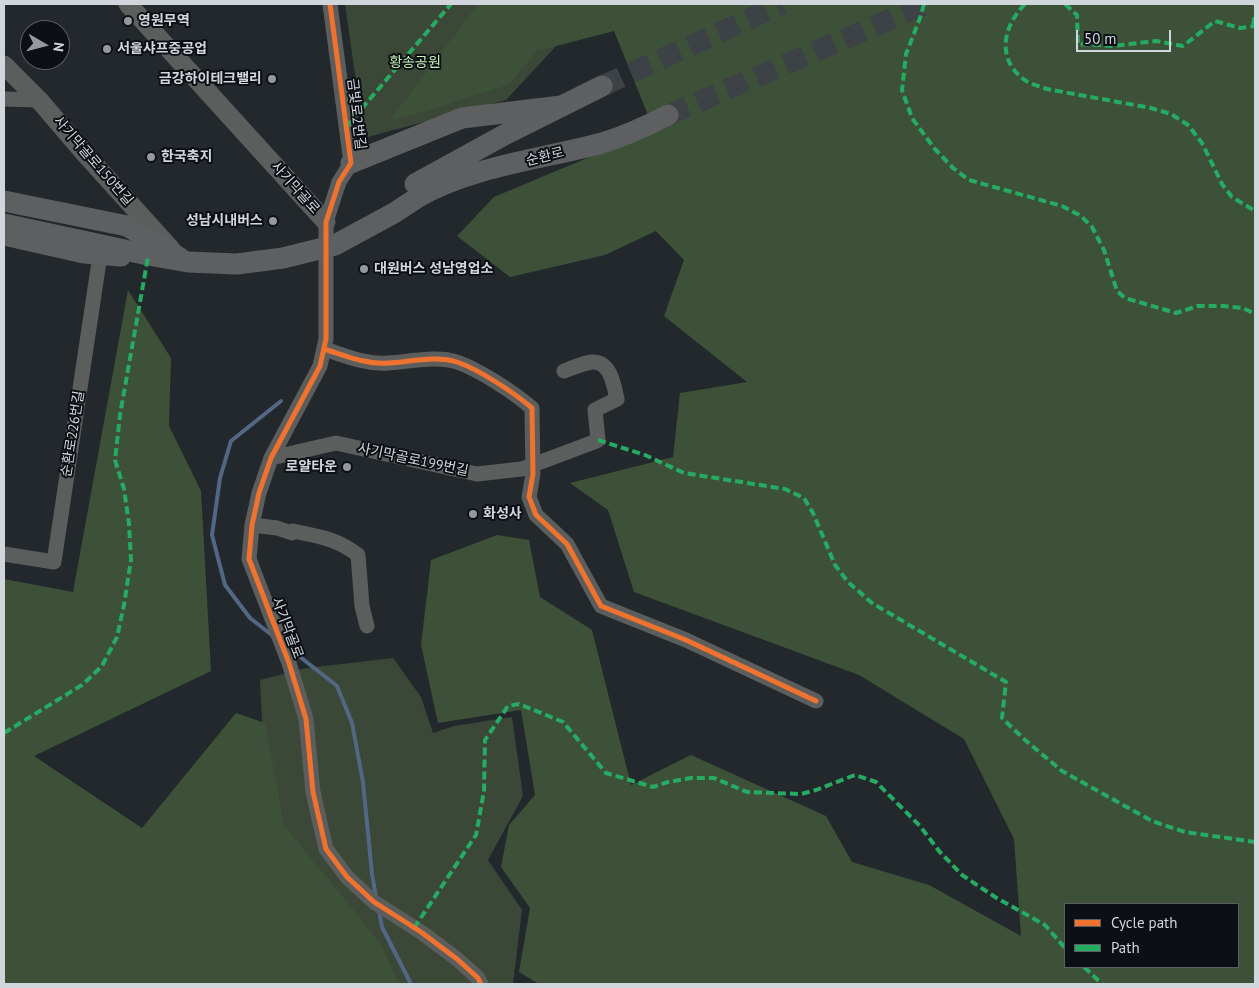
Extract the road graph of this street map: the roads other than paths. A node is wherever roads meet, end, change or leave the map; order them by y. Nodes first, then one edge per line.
1 (128, 4) edge
2 (330, 4) edge
3 (4, 65) edge
4 (602, 86) tunnel mouth
5 (4, 99) edge
6 (39, 100) junction
7 (561, 106) junction
8 (668, 115) tunnel mouth
9 (351, 163) junction
10 (417, 190) junction
11 (4, 201) edge
12 (4, 211) edge
13 (326, 222) junction
14 (4, 224) edge
15 (4, 235) edge
16 (327, 244) junction
17 (100, 255) junction
18 (180, 258) junction
19 (324, 349) junction
20 (564, 371) dead end
21 (271, 458) junction
22 (533, 470) junction
23 (252, 525) junction
24 (4, 554) edge
25 (367, 626) dead end
26 (816, 701) dead end
27 (481, 984) edge

1 - 13 street, 사기막골로
2 - 9 street, 금빛로2번길
3 - 6 street, 사기막골로150번길
4 - 7 main road
5 - 6 street
6 - 18 street, 사기막골로150번길
7 - 9 main road
7 - 10 main road
8 - 10 main road, 순환로
9 - 13 street, 금빛로2번길
10 - 12 main road
10 - 14 main road, bridge
11 - 18 main road
13 - 16 street, 사기막골로
15 - 17 main road
16 - 18 street
16 - 19 street, 사기막골로
17 - 18 main road
17 - 24 street, 순환로226번길
19 - 21 street, 사기막골로
19 - 22 street
20 - 22 street, 사기막골로199번길
21 - 22 street, 사기막골로199번길
21 - 23 street, 사기막골로
22 - 26 street
23 - 25 street
23 - 27 street, 사기막골로

